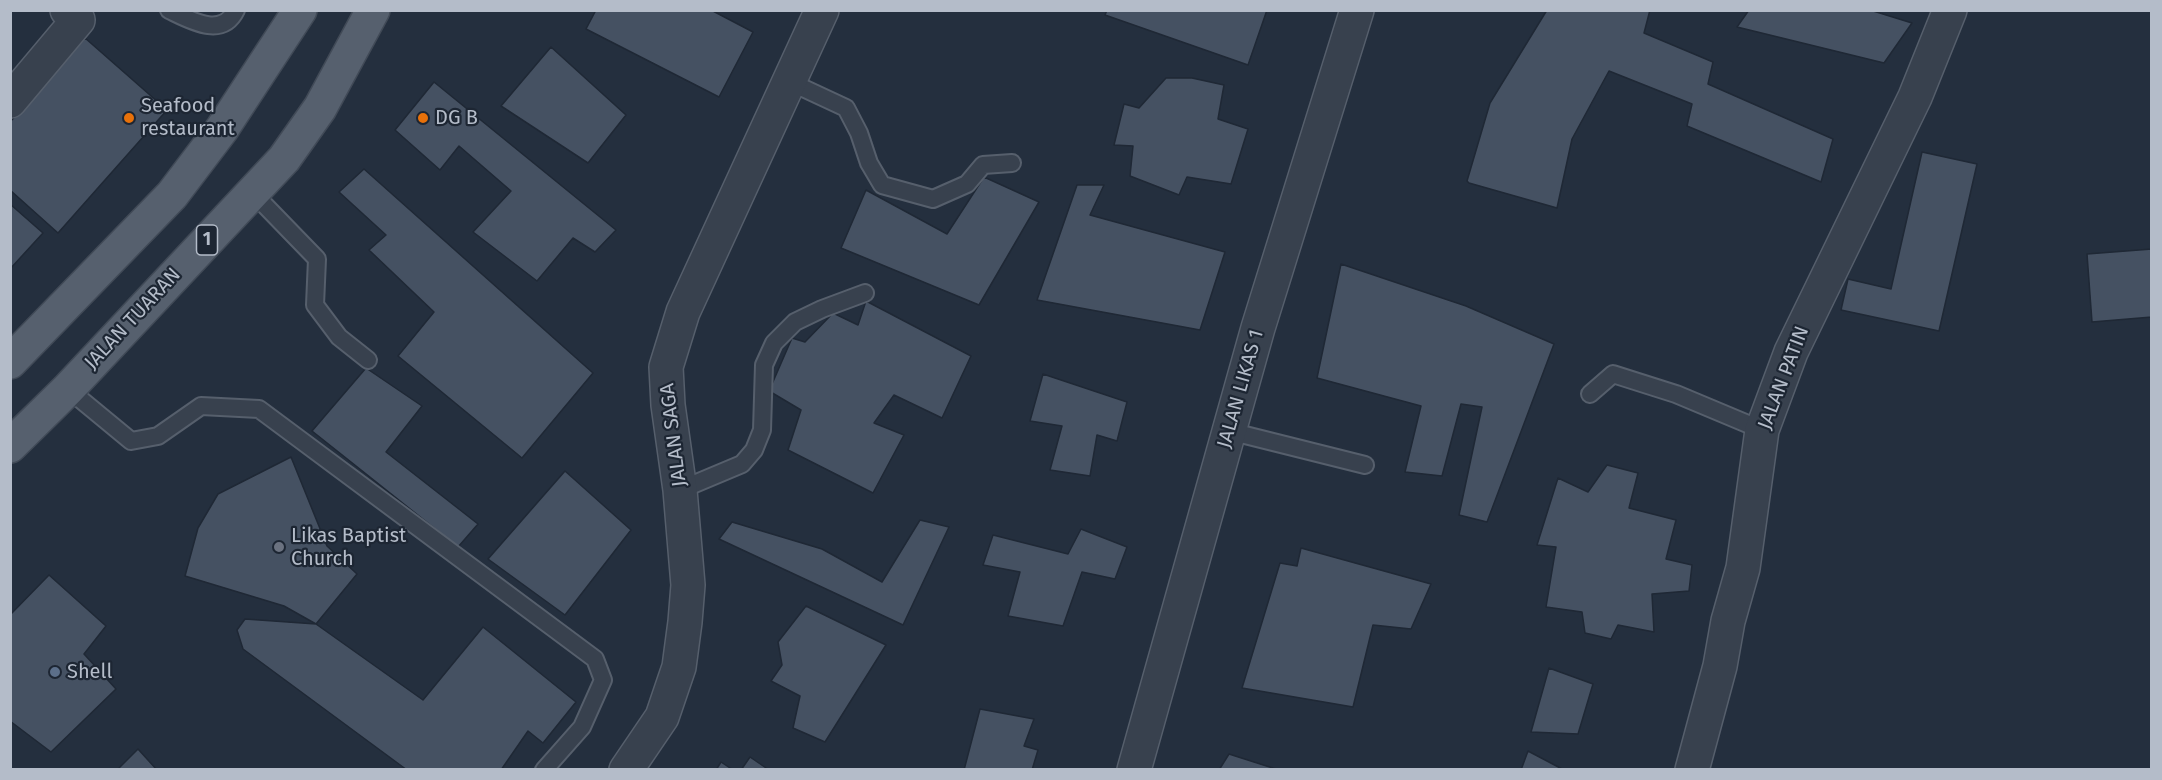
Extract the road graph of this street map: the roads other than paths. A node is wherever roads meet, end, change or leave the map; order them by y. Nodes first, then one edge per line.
1 (169, 10) edge
2 (236, 10) edge
3 (300, 10) edge
4 (373, 10) edge
5 (822, 10) edge
6 (1357, 10) edge
7 (1950, 10) edge
8 (73, 15) edge
9 (788, 81) junction
10 (10, 100) edge
11 (1012, 163) dead end
12 (253, 193) junction
13 (865, 293) dead end
14 (369, 360) dead end
15 (10, 362) edge
16 (68, 388) junction
17 (1590, 394) dead end
18 (1762, 430) junction
19 (1229, 431) junction
20 (10, 446) edge
21 (1365, 465) dead end
22 (680, 490) junction
23 (544, 770) edge
24 (626, 770) edge
25 (1134, 770) edge
26 (1692, 770) edge

1 - 2 lane
3 - 15 main road
4 - 12 main road, JALAN TUARAN / 1
5 - 9 street, JALAN SAGA
6 - 19 street, JALAN LIKAS 1
7 - 18 street, JALAN PATIN
8 - 10 street
9 - 11 lane
9 - 22 street, JALAN SAGA
12 - 14 lane
12 - 16 main road, JALAN TUARAN / 1
13 - 22 lane
16 - 20 main road, JALAN TUARAN / 1
16 - 23 lane
17 - 18 lane
18 - 26 street, JALAN PATIN
19 - 21 lane
19 - 25 street, JALAN LIKAS 1
22 - 24 street, JALAN SAGA

